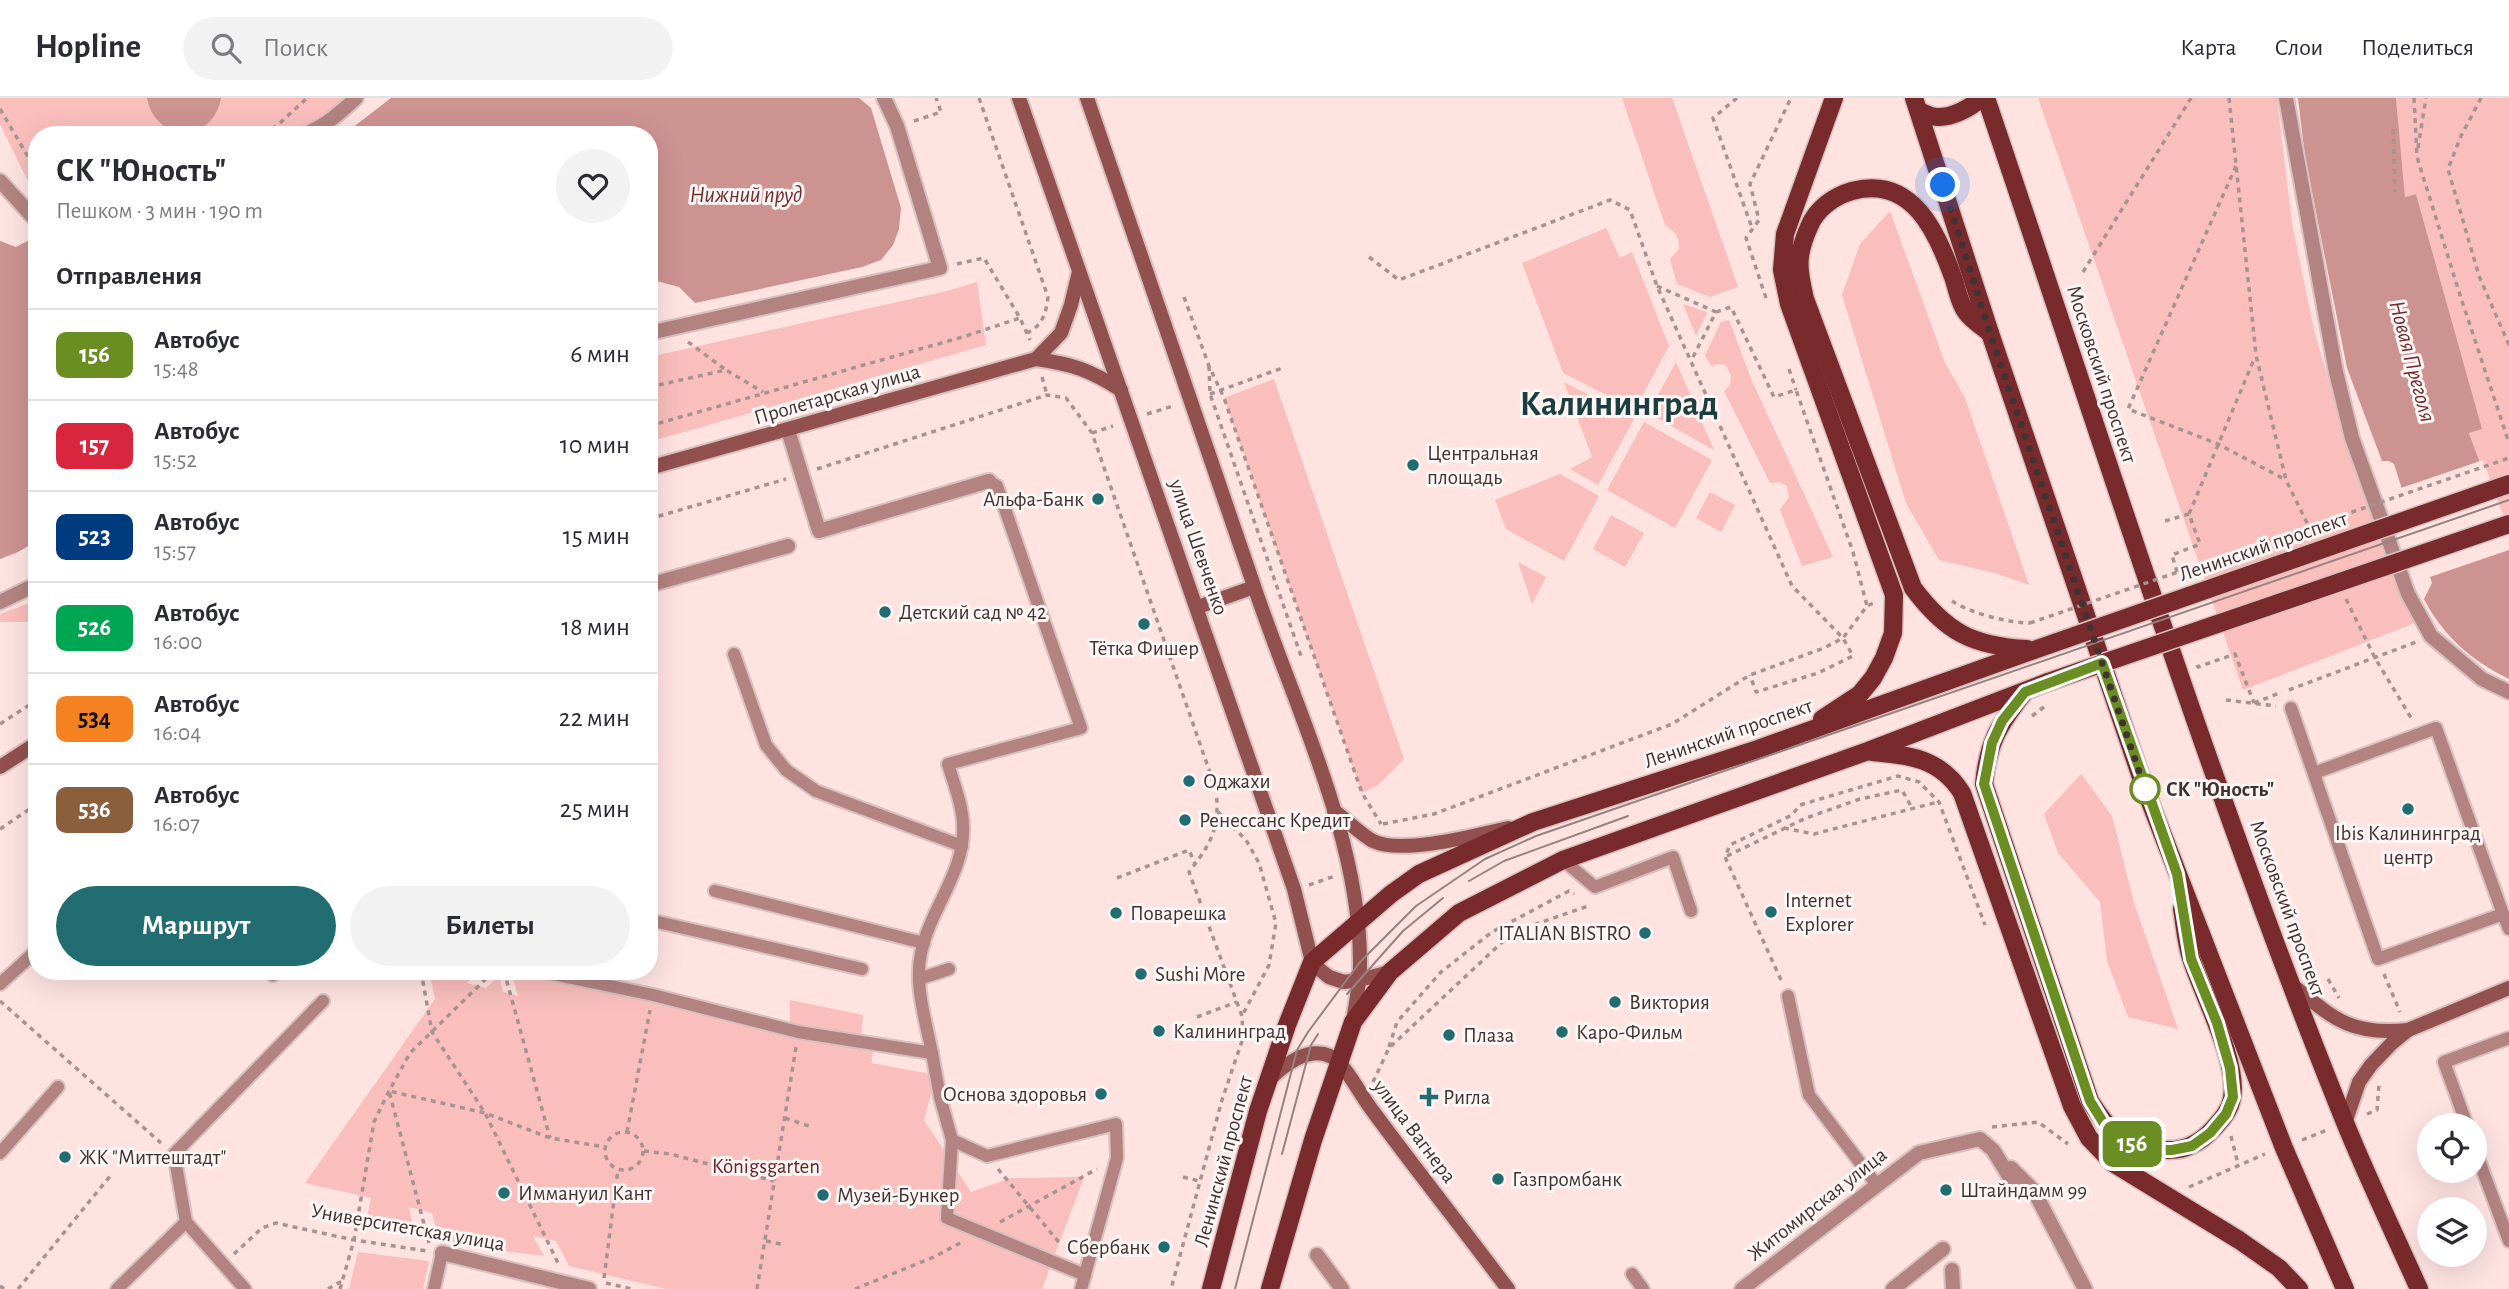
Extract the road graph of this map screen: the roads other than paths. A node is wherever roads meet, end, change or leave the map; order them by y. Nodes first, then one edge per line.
1 (356, 98) edge
2 (884, 98) edge
3 (1019, 98) edge
4 (1087, 98) edge
5 (1834, 98) edge
6 (1981, 98) edge
7 (1986, 98) edge
8 (2286, 98) edge
9 (1917, 105) edge
10 (321, 126) edge
11 (0, 181) edge
12 (28, 212) edge
13 (1080, 271) junction
14 (658, 331) edge
15 (1990, 333) junction
16 (1036, 359) junction
17 (1121, 390) junction
18 (788, 430) junction
19 (658, 466) edge
20 (989, 481) joint
21 (2509, 484) edge
22 (2509, 524) edge
23 (788, 546) dead end
24 (658, 582) edge
25 (1254, 587) junction
26 (28, 588) edge
27 (0, 602) edge
28 (1198, 607) junction
29 (2034, 650) junction
30 (734, 654) dead end
31 (2025, 692) junction
32 (2509, 692) edge
33 (2291, 708) dead end
34 (1798, 734) junction
35 (28, 749) edge
36 (1868, 751) junction
37 (0, 767) edge
38 (2314, 773) junction
39 (1335, 811) junction
40 (1533, 822) junction
41 (962, 846) junction
42 (1563, 860) junction
43 (2177, 874) junction
44 (715, 891) dead end
45 (1691, 911) dead end
46 (2504, 914) junction
47 (658, 922) edge
48 (1357, 923) junction
49 (2509, 929) edge
50 (924, 943) junction
51 (28, 959) edge
52 (1312, 962) junction
53 (862, 969) dead end
54 (949, 969) dead end
55 (1390, 972) junction
56 (919, 979) junction
57 (581, 980) edge
58 (1359, 980) junction
59 (2291, 984) junction
60 (0, 985) edge
61 (2509, 988) edge
62 (1788, 996) road end
63 (323, 1001) dead end
64 (1353, 1022) junction
65 (2408, 1030) junction
66 (2509, 1038) edge
67 (932, 1053) junction
68 (1338, 1062) junction
69 (1268, 1081) junction
70 (58, 1087) dead end
71 (2463, 1113) edge
72 (2345, 1123) junction
73 (952, 1140) junction
74 (1993, 1150) junction
75 (0, 1153) edge
76 (2487, 1182) edge
77 (1877, 1184) junction
78 (2017, 1189) dead end
79 (186, 1222) junction
80 (2509, 1241) edge
81 (1943, 1249) dead end
82 (436, 1252) joint
83 (1317, 1255) dead end
84 (1952, 1270) dead end
85 (1632, 1274) dead end
86 (1086, 1275) junction
87 (591, 1284) edge
88 (117, 1289) edge
89 (245, 1289) edge
90 (434, 1289) edge
91 (1081, 1289) edge
92 (1211, 1289) edge
93 (1270, 1289) edge
94 (1342, 1289) edge
95 (1508, 1289) edge
96 (1643, 1289) edge
97 (1743, 1289) edge
98 (1893, 1289) edge
99 (1953, 1289) edge
100 (2085, 1289) edge
101 (2299, 1289) edge
102 (2345, 1289) edge
103 (2419, 1289) edge

1 - 10 street
2 - 14 street
3 - 13 main road, улица Шевченко
4 - 25 main road, улица Шевченко
5 - 34 main road
6 - 9 main road
7 - 59 main road, Московский проспект
8 - 32 street
9 - 15 main road
11 - 12 street
13 - 16 main road
13 - 17 main road, улица Шевченко
15 - 29 main road
15 - 43 main road
16 - 17 main road, Пролетарская улица
16 - 18 main road, Пролетарская улица
17 - 28 main road, улица Шевченко
18 - 19 main road, Пролетарская улица
18 - 20 street
20 - 41 lane
21 - 29 main road, Ленинский проспект, bridge
22 - 31 main road, bridge
23 - 24 street
25 - 28 main road
25 - 39 main road, улица Шевченко
26 - 27 street
28 - 52 main road, улица Шевченко
29 - 34 main road, Ленинский проспект
30 - 41 lane
31 - 36 main road
31 - 43 main road
33 - 38 lane
34 - 40 main road, Ленинский проспект
35 - 37 main road
36 - 42 main road
36 - 101 main road
38 - 46 lane
38 - 46 lane
39 - 40 main road
39 - 48 main road, улица Шевченко
40 - 48 main road, Ленинский проспект
41 - 50 lane
42 - 45 lane
42 - 55 main road
43 - 102 main road
44 - 50 lane
46 - 49 lane
47 - 53 lane
48 - 52 main road, Ленинский проспект
48 - 58 main road, улица Шевченко
50 - 56 lane
51 - 60 lane
52 - 58 main road
52 - 69 main road, Ленинский проспект
54 - 56 lane
55 - 58 main road
55 - 64 main road
56 - 67 lane
57 - 67 lane
58 - 64 main road, улица Шевченко
59 - 65 main road
59 - 72 main road, Московский проспект
61 - 65 main road
62 - 77 lane
63 - 79 lane
64 - 68 main road
65 - 72 main road
66 - 71 lane
67 - 73 lane
68 - 69 main road
68 - 93 main road
68 - 95 main road, улица Вагнера
69 - 92 main road, Ленинский проспект
70 - 75 lane
72 - 103 main road, Московский проспект
73 - 86 lane
73 - 86 lane
74 - 77 street, Житомирская улица
74 - 78 street
74 - 100 street
76 - 80 lane
77 - 97 street, Житомирская улица
79 - 88 lane
79 - 89 lane
81 - 98 street
82 - 87 street
82 - 90 lane
83 - 94 street
84 - 99 street
85 - 96 lane
86 - 91 lane

